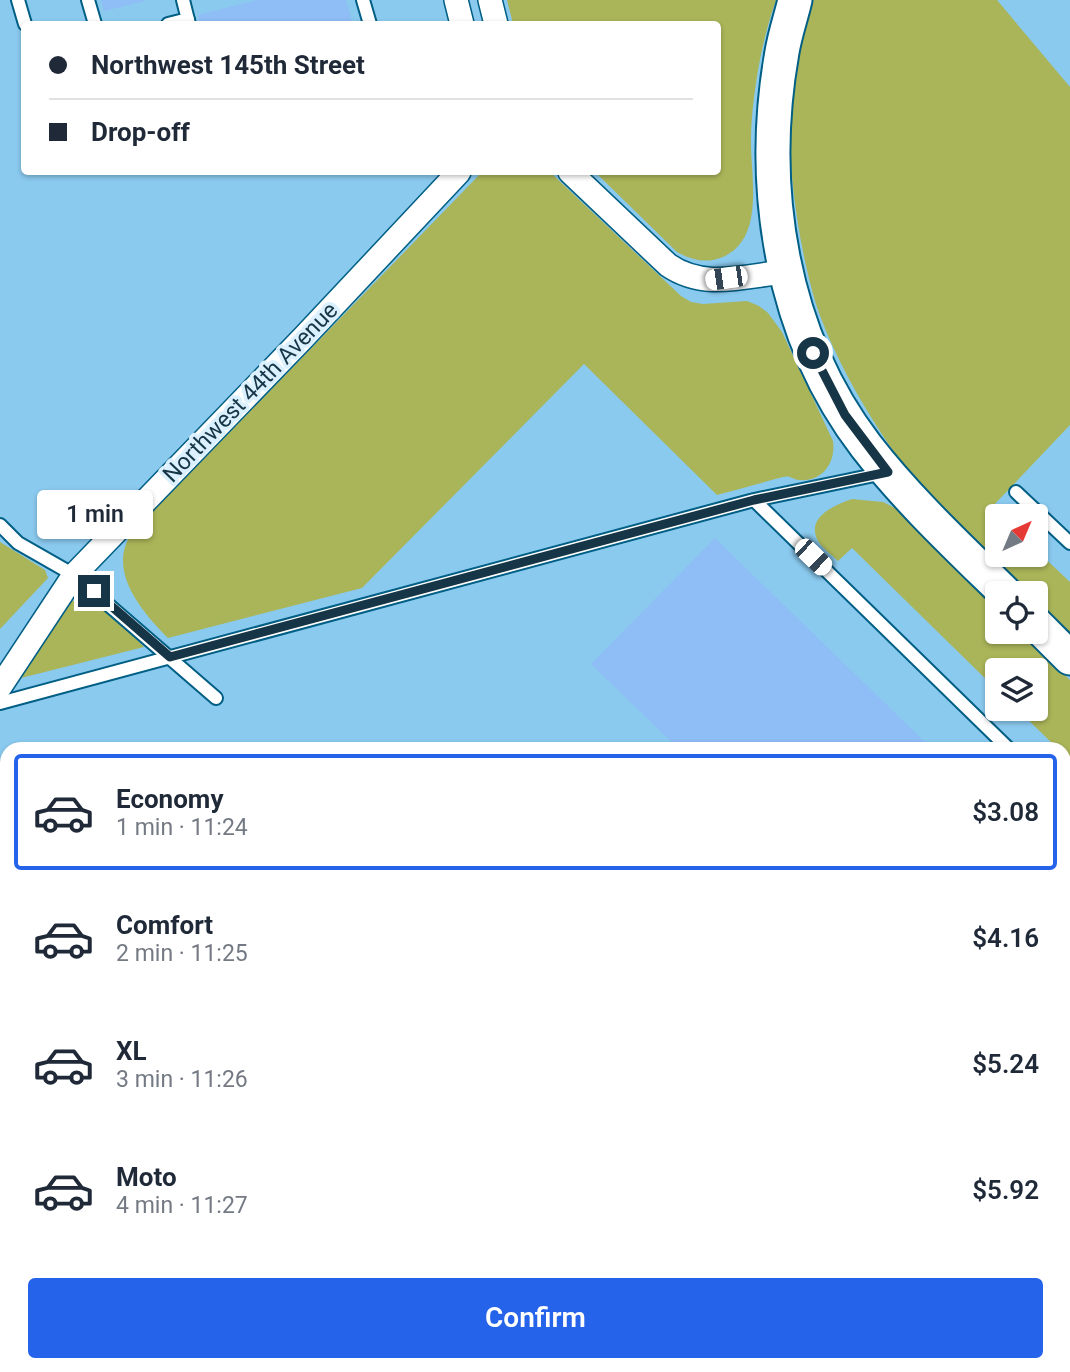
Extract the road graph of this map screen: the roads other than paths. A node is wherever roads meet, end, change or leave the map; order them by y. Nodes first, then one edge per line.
1 (18, 0) edge
2 (88, 0) edge
3 (183, 0) edge
4 (363, 0) edge
5 (456, 0) edge
6 (490, 0) edge
7 (795, 0) edge
8 (24, 21) edge
9 (94, 21) edge
10 (189, 21) edge
11 (369, 21) edge
12 (461, 21) edge
13 (495, 21) edge
14 (456, 175) edge
15 (574, 175) edge
16 (785, 272) junction
17 (888, 472) junction
18 (1016, 492) dead end
19 (754, 500) junction
20 (0, 524) edge
21 (1070, 543) edge
22 (74, 575) junction
23 (993, 581) edge
24 (1048, 636) edge
25 (170, 657) junction
26 (1070, 658) edge
27 (0, 687) edge
28 (216, 698) dead end
29 (0, 703) edge
30 (1002, 742) edge

1 - 8 lane
2 - 9 lane
3 - 10 lane
4 - 11 lane
5 - 12 street
6 - 13 street
7 - 16 street
14 - 22 street, Northwest 44th Avenue
15 - 16 street
16 - 17 street
17 - 19 lane
17 - 23 street
18 - 21 lane
19 - 25 lane
19 - 30 lane
20 - 22 lane
22 - 25 lane
22 - 27 street, Northwest 44th Avenue
24 - 26 street
25 - 28 lane
25 - 29 lane

